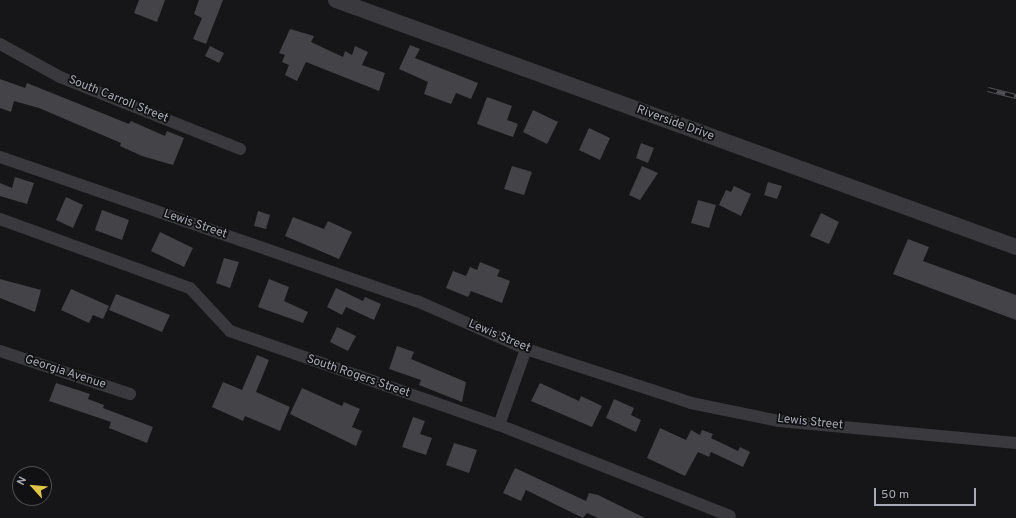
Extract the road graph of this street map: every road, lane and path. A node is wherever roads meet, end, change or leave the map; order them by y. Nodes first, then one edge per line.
1 (336, 0) edge
2 (0, 44) edge
3 (240, 149) dead end
4 (0, 157) edge
5 (0, 219) edge
6 (1016, 247) edge
7 (526, 349) junction
8 (0, 351) edge
9 (130, 394) dead end
10 (499, 425) junction
11 (1016, 443) edge
12 (730, 516) dead end

1 - 6 street, Riverside Drive
2 - 3 street, South Carroll Street
4 - 7 street, Lewis Street
5 - 10 street, South Rogers Street
7 - 10 street
7 - 11 street, Lewis Street
8 - 9 street, Georgia Avenue
10 - 12 street, South Rogers Street

